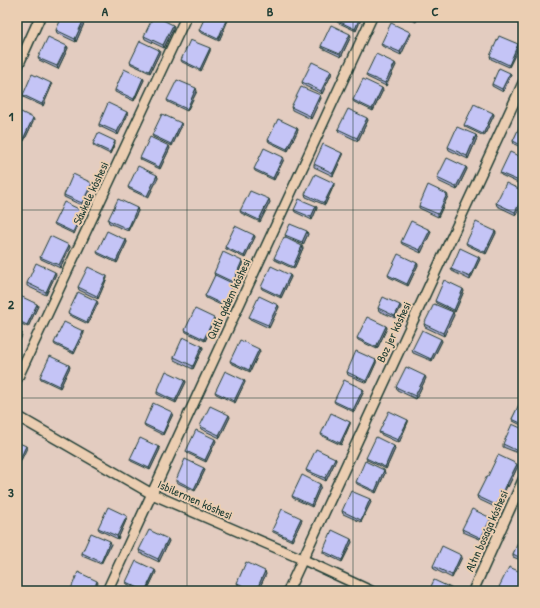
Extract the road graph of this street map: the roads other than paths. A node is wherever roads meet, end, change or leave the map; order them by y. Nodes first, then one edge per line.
1 (40, 17) edge
2 (186, 17) edge
3 (372, 17) edge
4 (17, 68) edge
5 (523, 84) edge
6 (17, 379) edge
7 (17, 416) edge
8 (523, 480) edge
9 (152, 494) junction
10 (302, 559) junction
11 (107, 591) edge
12 (288, 591) edge
13 (371, 591) edge
14 (472, 591) edge

1 - 4 street
2 - 6 street, Sáwkele kóshesi
3 - 9 street, Qutlı qádem kóshesi
5 - 10 street, Boz jer kóshesi
7 - 9 street, Isbilermen kóshesi
8 - 14 street, Altın bosaǵa kóshesi
9 - 10 street, Isbilermen kóshesi
9 - 11 street, Qutlı qádem kóshesi
10 - 12 street, Boz jer kóshesi
10 - 13 street, Isbilermen kóshesi

